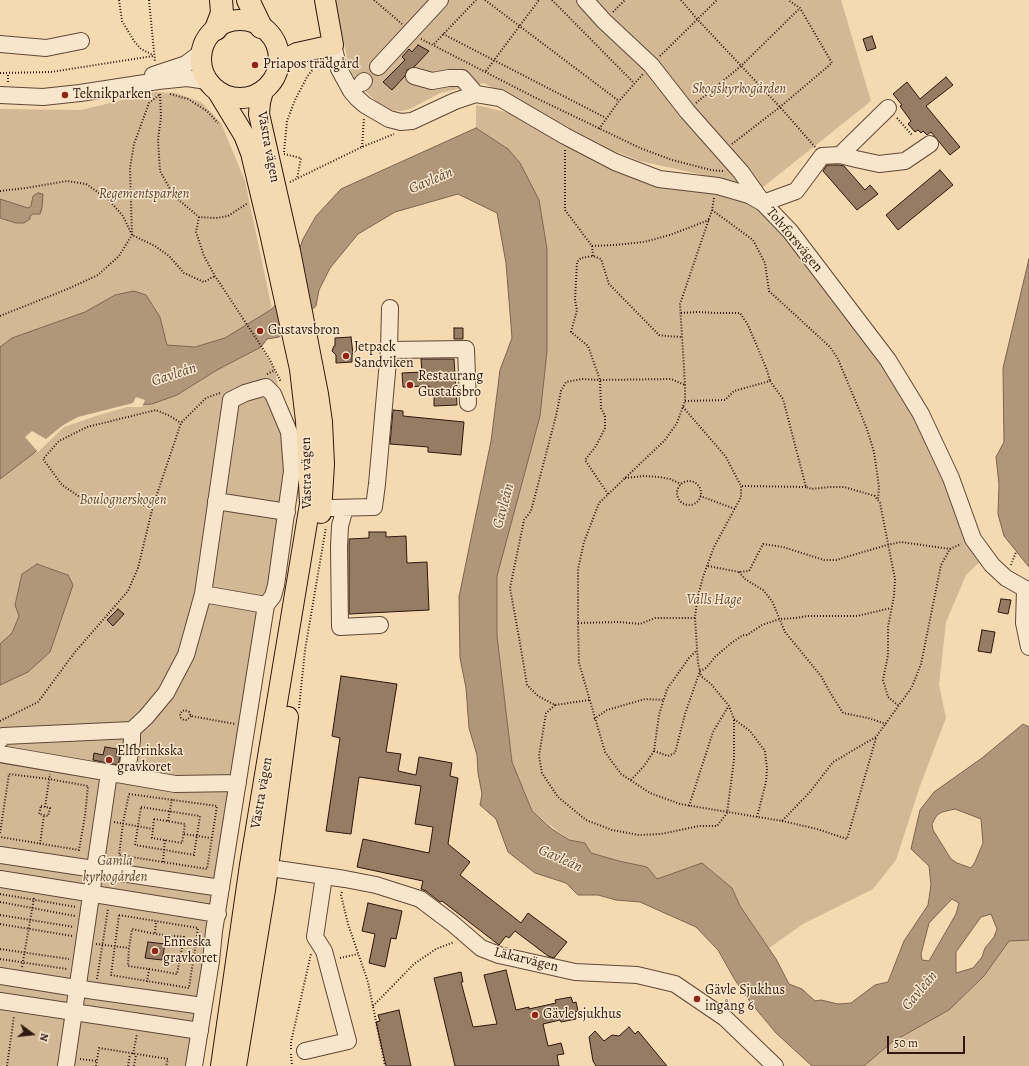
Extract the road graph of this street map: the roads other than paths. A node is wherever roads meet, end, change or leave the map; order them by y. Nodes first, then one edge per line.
1 (221, 0) edge
2 (248, 0) edge
3 (325, 0) edge
4 (440, 0) edge
5 (585, 0) edge
6 (216, 29) junction
7 (267, 33) junction
8 (332, 39) junction
9 (80, 41) dead end
10 (0, 44) edge
11 (202, 52) junction
12 (279, 64) junction
13 (378, 66) dead end
14 (414, 76) dead end
15 (213, 86) junction
16 (126, 87) junction
17 (4, 89) edge
18 (263, 91) junction
19 (476, 94) junction
20 (888, 108) road end
21 (930, 144) dead end
22 (840, 155) junction
23 (763, 203) junction
24 (282, 254) junction
25 (390, 308) dead end
26 (389, 350) junction
27 (468, 403) dead end
28 (216, 501) junction
29 (316, 505) junction
30 (345, 508) junction
31 (287, 512) junction
32 (1027, 591) edge
33 (203, 594) junction
34 (266, 605) junction
35 (380, 625) dead end
36 (1029, 648) edge
37 (132, 730) junction
38 (0, 740) edge
39 (0, 754) edge
40 (110, 773) junction
41 (126, 775) junction
42 (238, 783) junction
43 (0, 855) edge
44 (259, 866) junction
45 (95, 869) junction
46 (324, 876) junction
47 (0, 879) edge
48 (221, 888) junction
49 (92, 894) junction
50 (218, 914) junction
51 (0, 976) edge
52 (78, 988) junction
53 (0, 1000) edge
54 (203, 1006) junction
55 (74, 1011) junction
56 (200, 1031) junction
57 (305, 1051) dead end
58 (67, 1062) edge
59 (194, 1066) edge
60 (221, 1066) edge
61 (236, 1066) edge
62 (775, 1066) edge

1 - 6 highway
2 - 7 highway
3 - 8 main road
4 - 13 street
5 - 23 street
6 - 7 main road
6 - 11 main road
7 - 8 main road
7 - 12 main road
8 - 12 main road
8 - 19 street, Tolvforsvägen
9 - 10 street
11 - 15 main road
11 - 16 street
12 - 18 main road
14 - 19 street
15 - 16 street
15 - 18 main road
15 - 24 main road, Västra vägen
16 - 17 street
18 - 24 main road, Västra vägen
19 - 23 street, Tolvforsvägen
20 - 22 street
21 - 22 street
22 - 23 street
23 - 32 street, Tolvforsvägen
24 - 29 main road, Västra vägen
25 - 26 street
26 - 27 street
26 - 30 street
28 - 31 street
28 - 31 street
28 - 33 street
29 - 30 street
29 - 44 main road, Västra vägen
30 - 35 street
31 - 34 street
32 - 36 street
33 - 34 street
33 - 37 street
34 - 42 street
37 - 38 street
37 - 41 street
39 - 40 street
40 - 41 street
40 - 45 street
41 - 42 street
42 - 48 street
43 - 45 street
44 - 46 street, Läkarvägen
44 - 60 main road, Västra vägen
44 - 61 main road, Västra vägen
45 - 48 street
45 - 49 street
46 - 57 street
46 - 62 street, Läkarvägen
47 - 49 street
48 - 50 street
49 - 50 street
49 - 52 street
50 - 54 street
51 - 52 street
52 - 54 street
52 - 55 street
53 - 55 street
54 - 56 street
55 - 56 street
55 - 58 street
56 - 59 street

